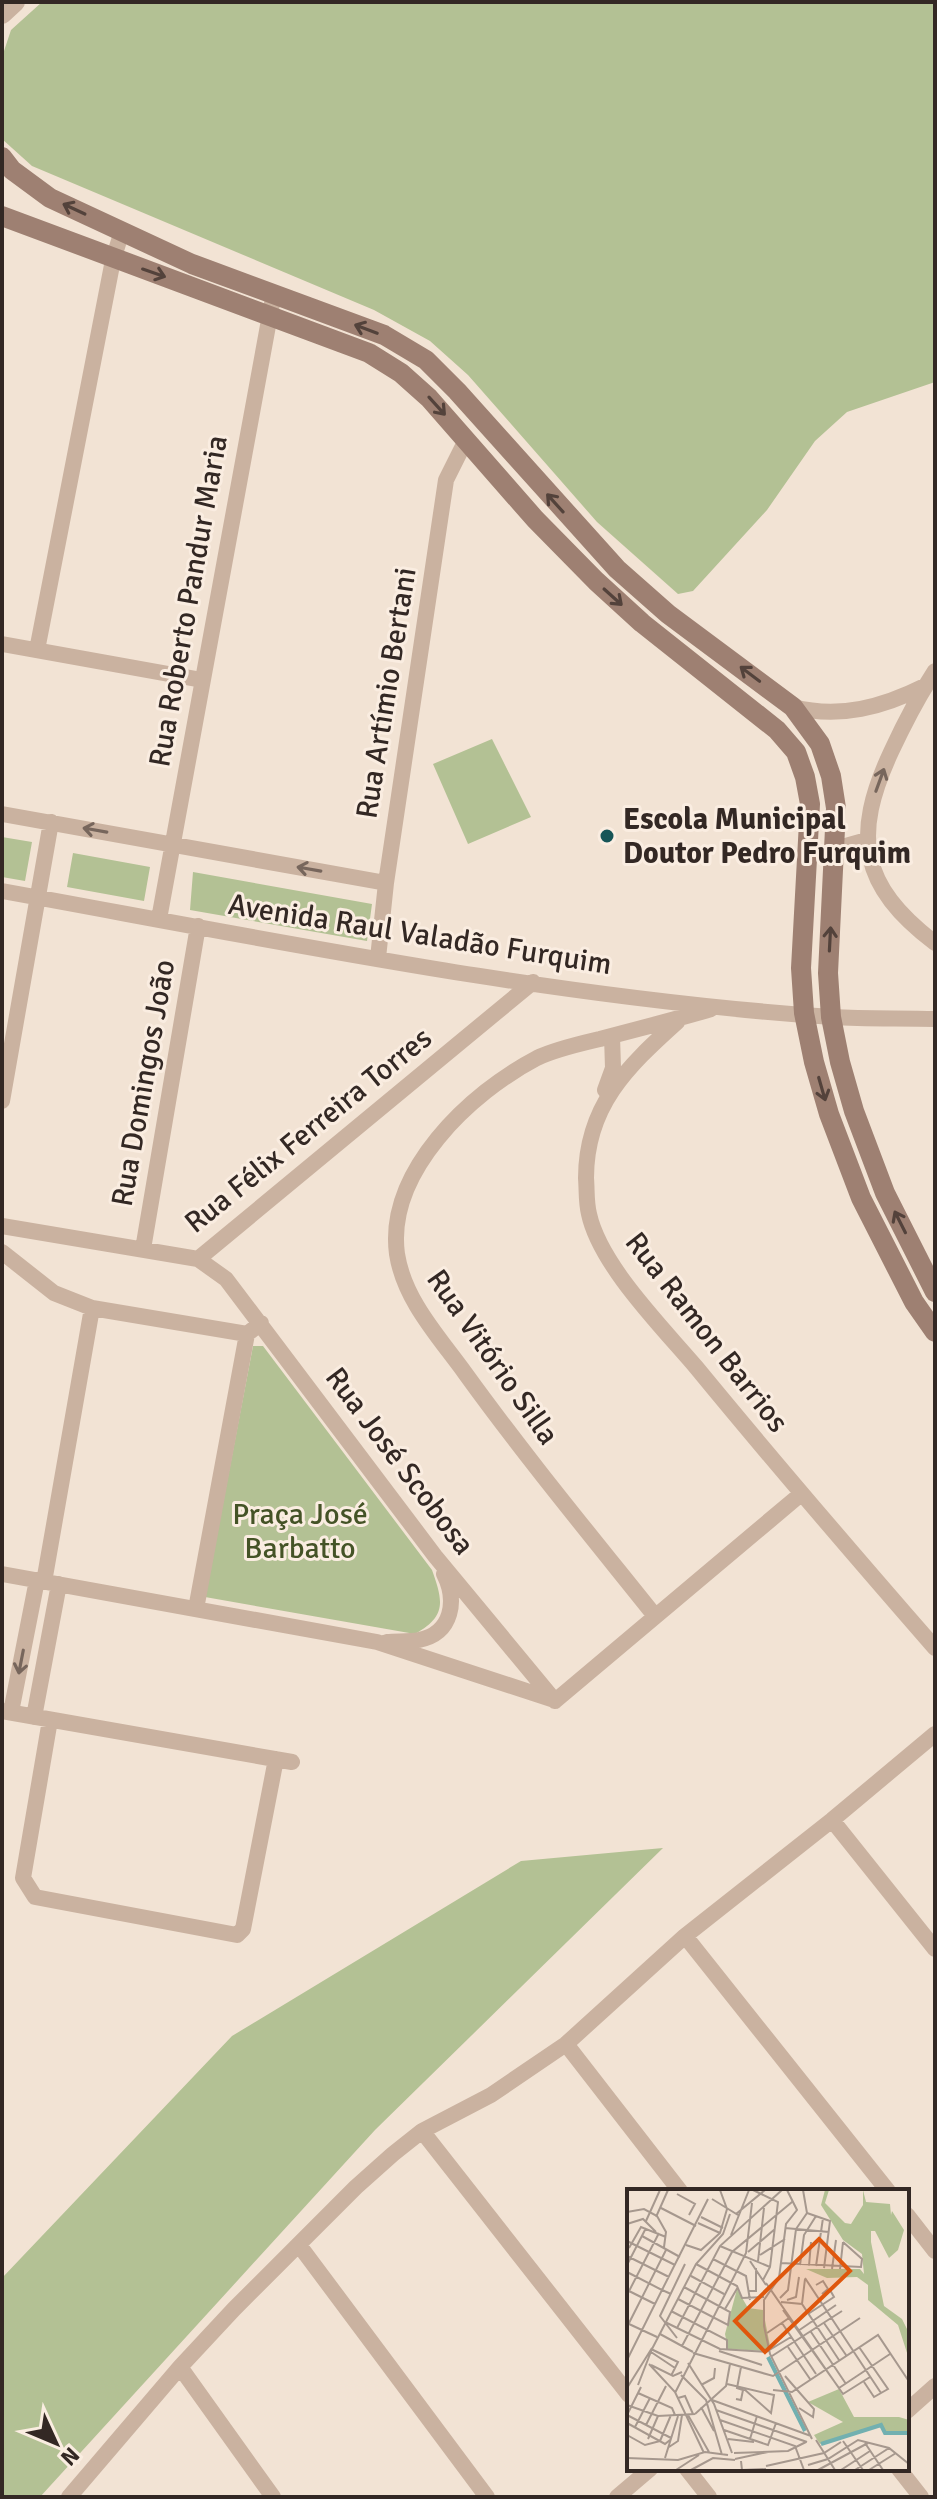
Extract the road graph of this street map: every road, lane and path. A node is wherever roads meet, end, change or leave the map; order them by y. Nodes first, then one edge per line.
1 (15, 2) edge
2 (2, 14) edge
3 (2, 157) edge
4 (2, 216) edge
5 (122, 231) junction
6 (113, 260) junction
7 (274, 293) junction
8 (269, 316) junction
9 (466, 440) junction
10 (2, 644) edge
11 (37, 650) junction
12 (935, 671) edge
13 (202, 680) junction
14 (925, 686) junction
15 (787, 702) junction
16 (764, 721) junction
17 (2, 814) edge
18 (51, 822) junction
19 (867, 840) junction
20 (172, 844) junction
21 (835, 849) junction
22 (386, 883) junction
23 (2, 891) edge
24 (37, 898) junction
25 (159, 919) junction
26 (198, 926) junction
27 (935, 943) edge
28 (378, 958) junction
29 (533, 982) junction
30 (720, 1006) junction
31 (804, 1013) junction
32 (831, 1017) junction
33 (681, 1018) junction
34 (935, 1019) edge
35 (612, 1036) junction
36 (2, 1101) edge
37 (598, 1111) junction
38 (2, 1226) edge
39 (143, 1249) junction
40 (2, 1252) edge
41 (198, 1259) junction
42 (935, 1292) edge
43 (92, 1308) junction
44 (261, 1323) junction
45 (935, 1332) edge
46 (247, 1334) junction
47 (801, 1494) junction
48 (435, 1556) junction
49 (2, 1574) edge
50 (47, 1582) junction
51 (196, 1609) junction
52 (655, 1616) junction
53 (377, 1642) junction
54 (935, 1648) edge
55 (555, 1701) junction
56 (6, 1712) edge
57 (42, 1718) junction
58 (935, 1734) edge
59 (832, 1820) junction
60 (685, 1936) junction
61 (935, 1949) edge
62 (566, 2044) junction
63 (422, 2131) junction
64 (678, 2189) edge
65 (886, 2189) edge
66 (909, 2218) edge
67 (299, 2245) junction
68 (935, 2251) edge
69 (180, 2367) junction
70 (935, 2386) edge
71 (627, 2392) edge
72 (909, 2409) edge
73 (648, 2471) edge
74 (689, 2471) edge
75 (901, 2471) edge
76 (69, 2497) edge
77 (273, 2497) edge
78 (487, 2497) edge
79 (617, 2497) edge
80 (709, 2497) edge
81 (921, 2497) edge

1 - 2 street
5 -> 3 main road
4 - 6 main road
5 - 6 street
5 - 7 main road
6 -> 8 main road
6 - 11 street
7 - 8 street, Rua Roberto Pandur Maria
15 -> 7 main road
8 -> 9 main road
8 - 13 street, Rua Roberto Pandur Maria
9 -> 16 main road
9 - 22 street, Rua Artímio Bertani
10 - 11 street
11 - 13 street
12 - 14 street
13 - 20 street, Rua Roberto Pandur Maria
14 - 15 street
19 -> 14 street
15 - 16 main road
15 - 21 main road
16 - 31 main road
17 - 18 street, Avenida Raul Valadão Furquim
20 -> 18 street, Avenida Raul Valadão Furquim
18 - 24 street
19 - 21 street
19 - 27 street
22 -> 20 street, Avenida Raul Valadão Furquim
20 - 25 street, Rua Roberto Pandur Maria
32 -> 21 main road
22 - 28 street, Rua Artímio Bertani
23 - 24 street, Avenida Raul Valadão Furquim
24 - 25 street, Avenida Raul Valadão Furquim
24 - 36 street
25 - 26 street, Avenida Raul Valadão Furquim
26 - 28 street, Avenida Raul Valadão Furquim
26 - 39 street, Rua Domingos João
28 - 29 street, Avenida Raul Valadão Furquim
29 - 30 street, Avenida Raul Valadão Furquim
29 - 41 street, Rua Félix Ferreira Torres
30 - 31 street, Avenida Raul Valadão Furquim
30 - 33 street, Rua Ramon Barrios
31 - 32 street, Avenida Raul Valadão Furquim
31 -> 45 main road
32 - 34 street, Avenida Raul Valadão Furquim
42 -> 32 main road
33 - 35 street, Rua Vitório Silla
33 - 37 street, Rua Ramon Barrios
35 - 37 street
35 - 52 street, Rua Vitório Silla
37 - 47 street, Rua Ramon Barrios
38 - 39 street, Rua Félix Ferreira Torres
39 - 41 street, Rua Félix Ferreira Torres
40 - 43 street
41 - 44 street, Rua José Scobosa
43 - 46 street
43 - 50 street
44 - 46 street
44 - 48 street, Rua José Scobosa
46 - 51 street
47 - 52 street
47 - 54 street, Rua Ramon Barrios
48 - 53 street
48 - 55 street, Rua José Scobosa
49 - 50 street
50 - 51 street
50 -> 56 street
50 - 57 street
51 - 53 street
52 - 55 street
53 - 55 street
56 - 57 street
57 - 57 street
58 - 59 street
59 - 60 street
59 - 61 street
60 - 62 street
60 - 65 street
62 - 63 street
62 - 64 street
63 - 67 street
63 - 71 street
66 - 68 street
67 - 69 street
67 - 78 street
69 - 76 street
69 - 77 street
70 - 72 street
73 - 79 street
74 - 80 street
75 - 81 street

